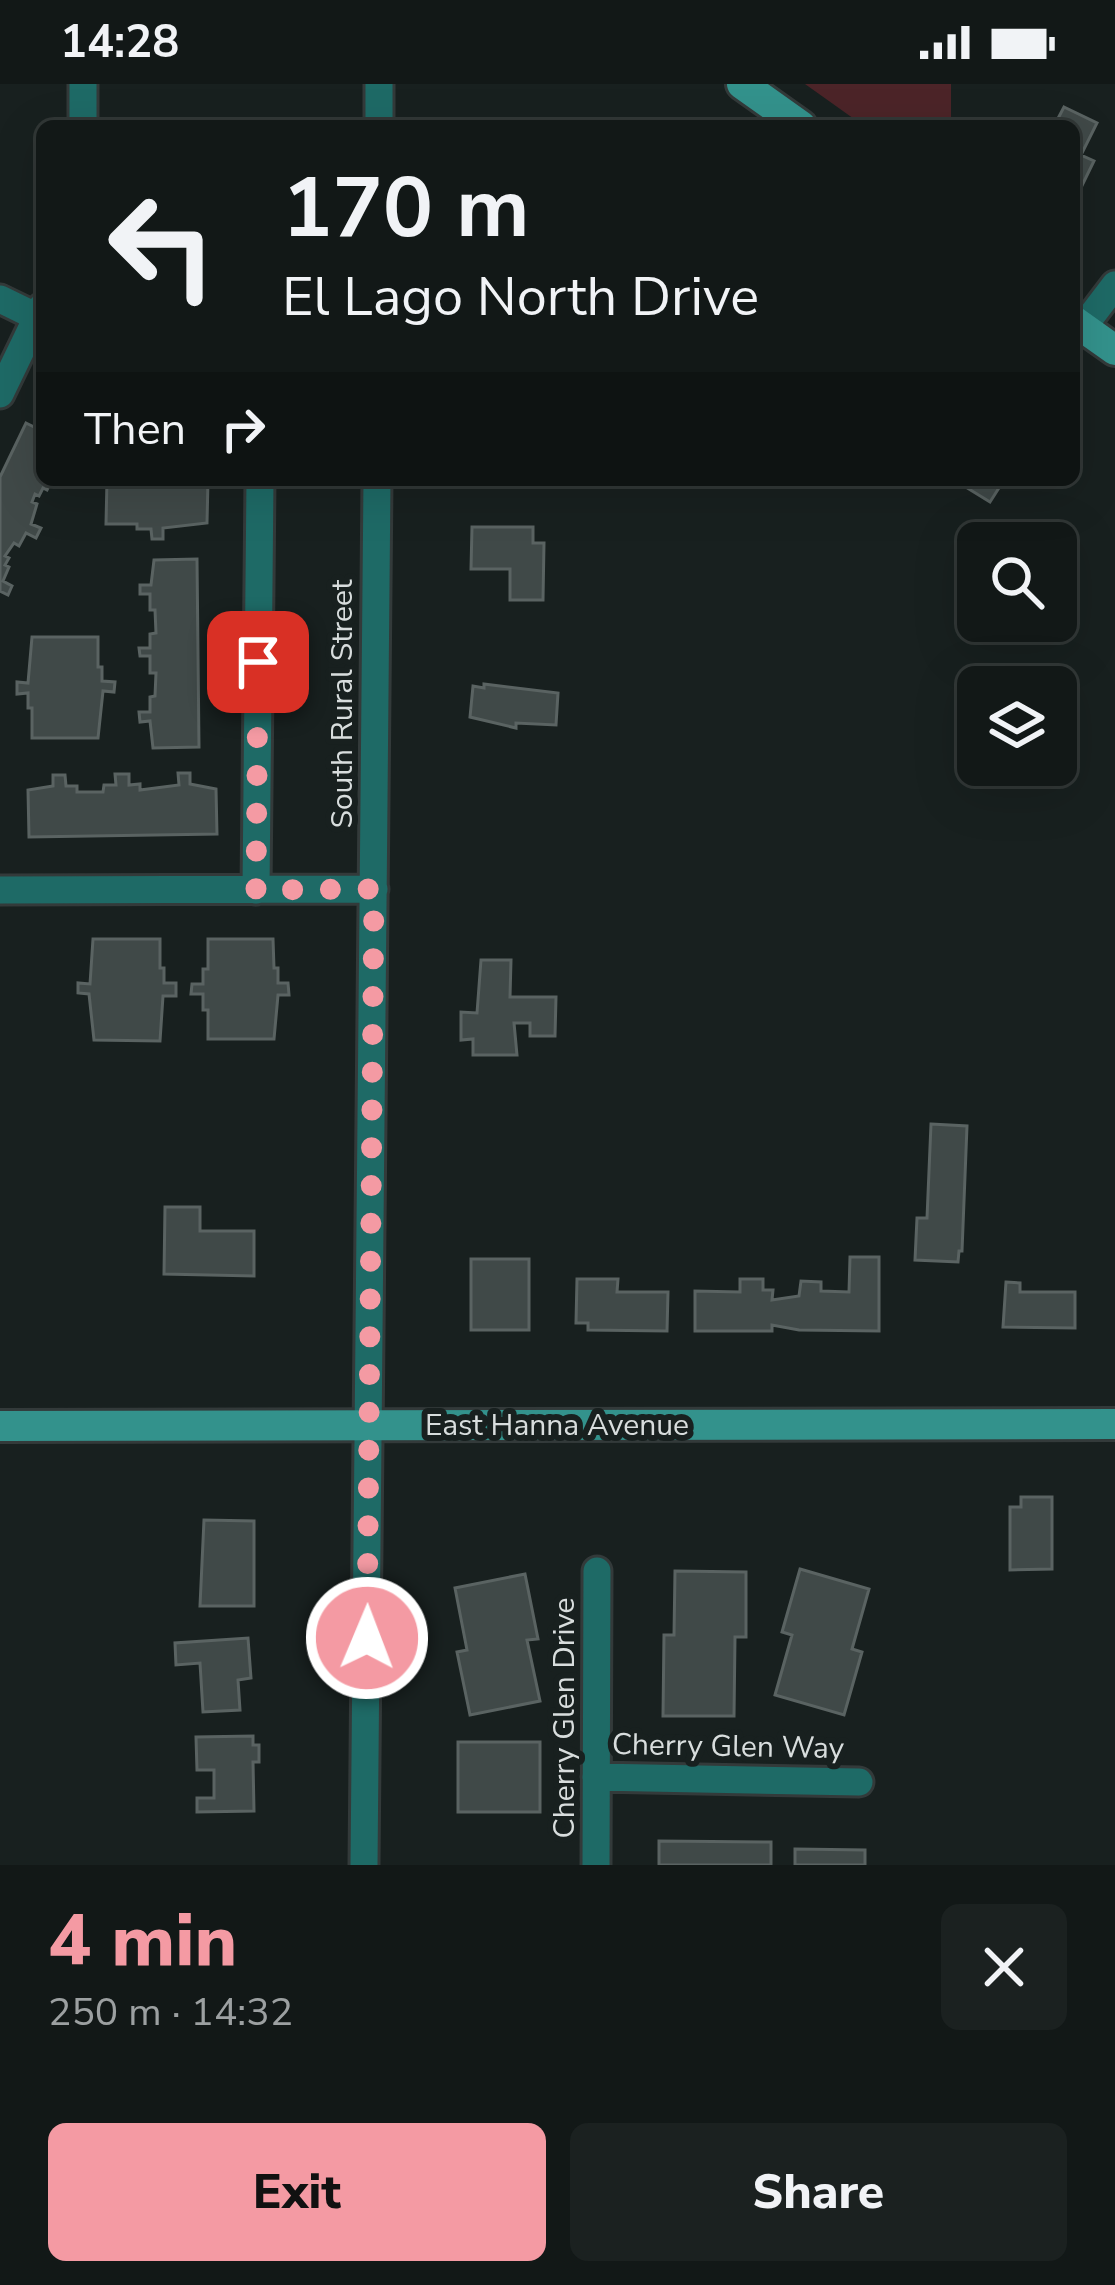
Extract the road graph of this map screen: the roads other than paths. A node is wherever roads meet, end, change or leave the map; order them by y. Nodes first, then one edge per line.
1 (83, 84) edge
2 (379, 84) edge
3 (742, 84) edge
4 (82, 120) edge
5 (379, 120) edge
6 (793, 120) edge
7 (1115, 285) edge
8 (0, 299) edge
9 (36, 311) edge
10 (36, 318) edge
11 (1080, 322) edge
12 (1080, 325) edge
13 (1115, 350) edge
14 (0, 394) edge
15 (260, 486) edge
16 (376, 486) edge
17 (374, 889) junction
18 (0, 890) edge
19 (256, 890) junction
20 (1115, 1424) edge
21 (369, 1425) junction
22 (0, 1426) edge
23 (597, 1571) dead end
24 (596, 1777) junction
25 (859, 1782) dead end
26 (364, 1865) edge
27 (596, 1865) edge

1 - 4 street
2 - 5 street
3 - 6 main road
7 - 11 street
8 - 9 street
10 - 14 street
12 - 13 main road
15 - 19 street
16 - 17 street, South Rural Street
17 - 19 street
17 - 21 street, South Rural Street
18 - 19 street
20 - 21 main road, East Hanna Avenue
21 - 22 main road, East Hanna Avenue
21 - 26 street, South Rural Street
23 - 24 street, Cherry Glen Drive
24 - 25 street, Cherry Glen Way
24 - 27 street, Cherry Glen Drive

